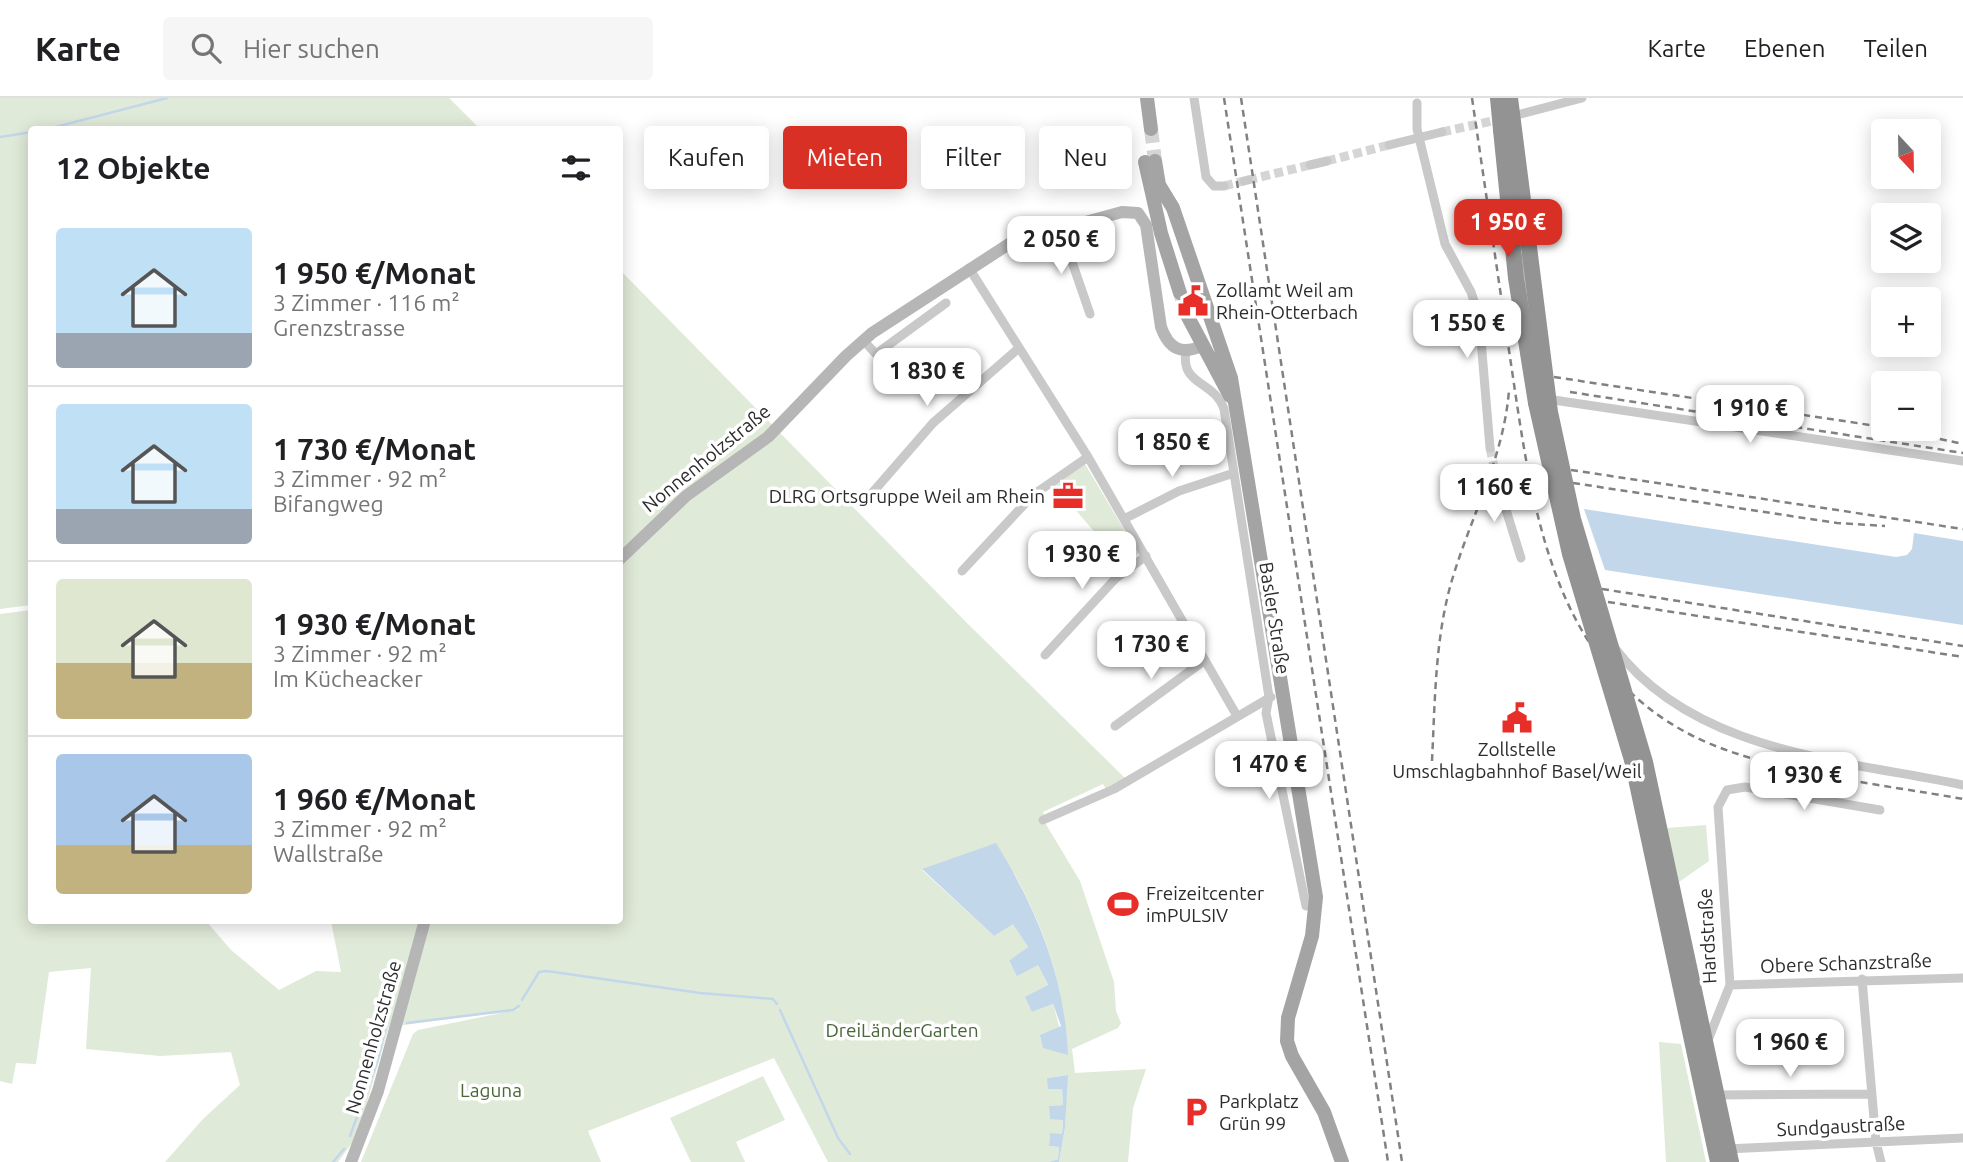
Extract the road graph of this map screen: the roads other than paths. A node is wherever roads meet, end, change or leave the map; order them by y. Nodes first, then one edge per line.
1 (1194, 98) edge
2 (1498, 98) edge
3 (1510, 98) edge
4 (1582, 98) edge
5 (1417, 103) dead end
6 (1147, 104) edge
7 (1508, 117) junction
8 (1497, 120) tunnel mouth
9 (1146, 130) tunnel mouth
10 (1442, 132) tunnel mouth
11 (1420, 138) junction
12 (1390, 145) tunnel mouth
13 (1150, 161) tunnel mouth
14 (1327, 161) tunnel mouth
15 (1310, 165) tunnel mouth
16 (1155, 186) junction
17 (1224, 186) dead end
18 (1060, 227) junction
19 (969, 268) junction
20 (1180, 293) tunnel mouth
21 (946, 303) dead end
22 (1090, 314) dead end
23 (1188, 317) tunnel mouth
24 (1218, 339) junction
25 (863, 340) junction
26 (1202, 346) junction
27 (1019, 348) junction
28 (1186, 351) junction
29 (1542, 399) junction
30 (1235, 406) junction
31 (1490, 448) tunnel mouth
32 (1088, 457) junction
33 (1963, 461) edge
34 (1234, 473) junction
35 (1497, 481) tunnel mouth
36 (866, 500) dead end
37 (1124, 519) junction
38 (623, 556) edge
39 (1146, 556) junction
40 (1521, 558) dead end
41 (962, 571) dead end
42 (1045, 655) dead end
43 (1205, 660) junction
44 (1276, 696) junction
45 (1237, 716) junction
46 (1115, 726) dead end
47 (1639, 761) junction
48 (1963, 785) edge
49 (1880, 810) dead end
50 (1043, 820) dead end
51 (1306, 906) dead end
52 (424, 924) edge
53 (1963, 978) edge
54 (1863, 979) junction
55 (1730, 985) junction
56 (1871, 1094) junction
57 (1709, 1095) junction
58 (1963, 1138) edge
59 (1876, 1142) junction
60 (1723, 1158) edge
61 (351, 1162) edge
62 (1342, 1162) edge
63 (1723, 1162) edge
64 (1881, 1162) edge

1 - 17 street
2 - 47 highway, bridge
3 - 47 highway, bridge
4 - 7 street
5 - 11 street
6 - 9 main road
7 - 8 street
7 - 29 street
10 - 11 street
11 - 12 street
11 - 31 street
13 - 16 main road
14 - 15 street
16 - 20 main road
16 - 24 main road
18 - 19 street, Nonnenholzstraße
18 - 22 street
18 - 28 street, Nonnenholzstraße
19 - 25 street, Nonnenholzstraße
19 - 27 street
21 - 25 street
23 - 26 main road
24 - 26 main road
24 - 30 main road
25 - 38 street, Nonnenholzstraße
26 - 28 street
26 - 30 main road
27 - 32 street
27 - 36 street
28 - 34 street, Basler Straße
29 - 33 street
29 - 48 street
30 - 44 main road
32 - 37 street
32 - 41 street
34 - 37 street
34 - 44 street, Basler Straße
35 - 40 street
37 - 39 street
39 - 42 street
39 - 43 street
43 - 45 street
43 - 46 street
44 - 45 street
44 - 51 street, Basler Straße
44 - 62 main road
45 - 50 street
47 - 60 highway, bridge
49 - 55 street, Hardstraße
52 - 61 street, Nonnenholzstraße
53 - 54 street, Obere Schanzstraße
54 - 55 street, Obere Schanzstraße
54 - 56 street
55 - 57 street, Hardstraße
56 - 57 street
56 - 59 street
57 - 60 street, Hardstraße
58 - 59 street, Sundgaustraße
59 - 60 street, Sundgaustraße
59 - 64 street
60 - 63 street, Hardstraße

